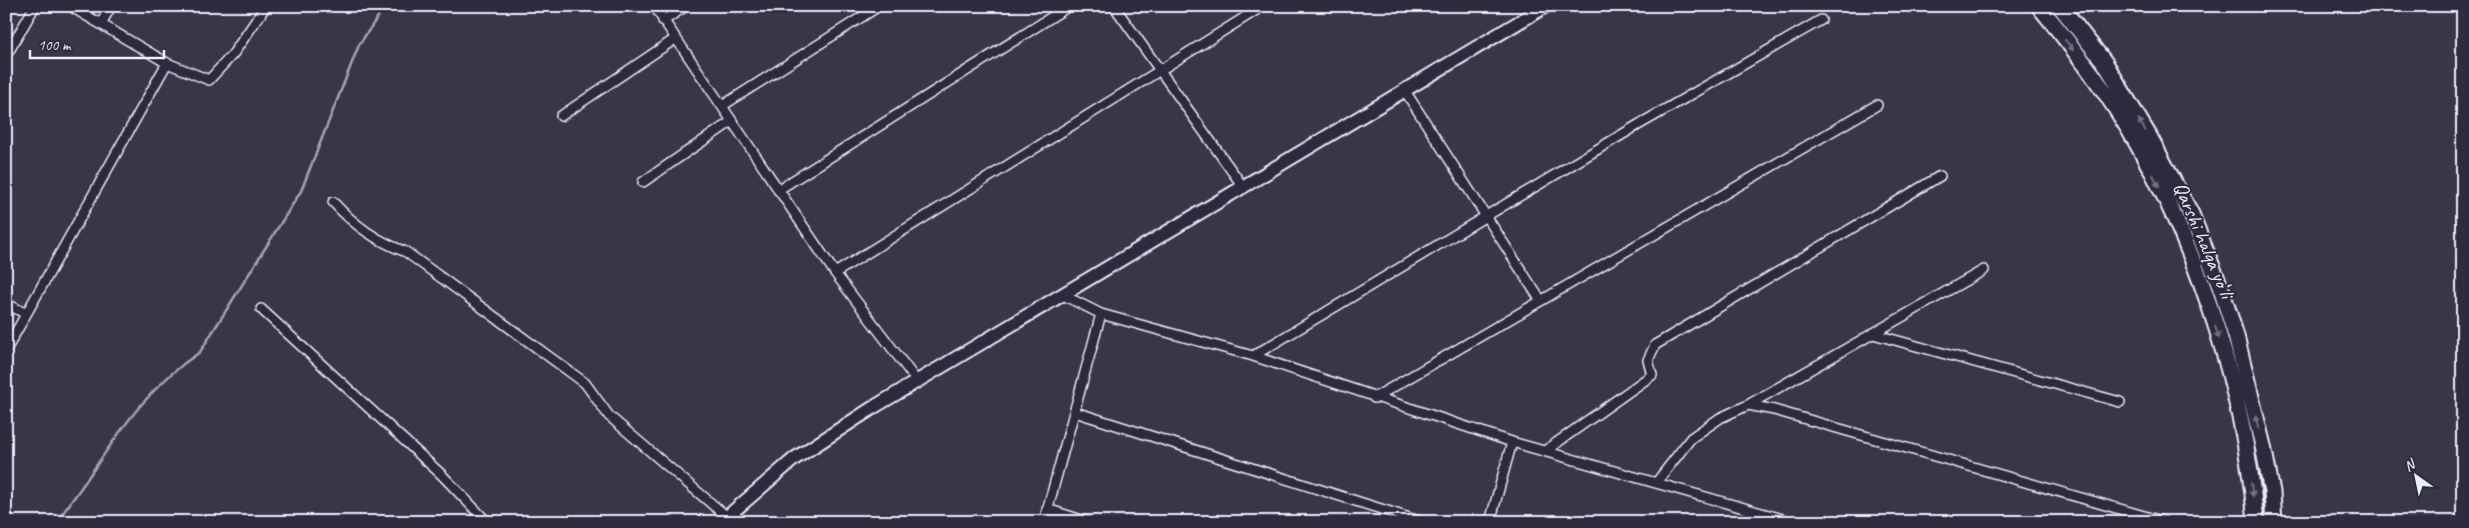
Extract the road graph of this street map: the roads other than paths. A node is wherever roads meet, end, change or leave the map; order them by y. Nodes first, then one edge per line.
1 (35, 6) edge
2 (70, 6) edge
3 (111, 6) edge
4 (266, 6) edge
5 (654, 6) edge
6 (686, 6) edge
7 (879, 6) edge
8 (1069, 6) edge
9 (1114, 6) edge
10 (1263, 6) edge
11 (1546, 6) edge
12 (2039, 6) edge
13 (2060, 6) edge
14 (1821, 20) dead end
15 (664, 21) junction
16 (101, 24) junction
17 (675, 38) junction
18 (6, 56) edge
19 (167, 63) junction
20 (1160, 72) junction
21 (1405, 91) junction
22 (1877, 105) dead end
23 (722, 106) junction
24 (561, 116) dead end
25 (732, 121) junction
26 (1940, 176) dead end
27 (643, 182) dead end
28 (1244, 188) junction
29 (778, 190) junction
30 (334, 202) dead end
31 (1485, 216) junction
32 (1984, 270) dead end
33 (835, 273) junction
34 (1063, 295) junction
35 (1540, 301) junction
36 (6, 303) edge
37 (261, 309) dead end
38 (26, 314) junction
39 (1101, 314) junction
40 (1873, 334) junction
41 (6, 350) edge
42 (1253, 356) junction
43 (916, 380) junction
44 (1374, 398) junction
45 (2120, 402) dead end
46 (1748, 405) junction
47 (1075, 412) junction
48 (1512, 442) junction
49 (1544, 451) junction
50 (1656, 483) junction
51 (1047, 509) junction
52 (729, 520) edge
53 (487, 522) edge
54 (1044, 522) edge
55 (1088, 522) edge
56 (1422, 522) edge
57 (1490, 522) edge
58 (1793, 522) edge
59 (2165, 522) edge
60 (2256, 522) edge
61 (2274, 522) edge

1 - 18 street
2 - 16 street
3 - 16 street
4 - 19 street
5 - 15 street
6 - 15 street
7 - 23 street
8 - 29 street
9 - 20 street
10 - 20 street
11 - 21 main road
12 -> 60 highway, Qarshi halqa yoʻli
61 -> 13 highway, Qarshi halqa yoʻli
14 - 31 street
15 - 17 street
16 - 19 street
17 - 23 street
17 - 24 street
19 - 38 street
20 - 28 street
20 - 33 street
21 - 28 main road
21 - 31 street
22 - 35 street
23 - 25 street
25 - 27 street
25 - 29 street
26 - 49 street
28 - 34 main road
29 - 33 street
30 - 52 street
31 - 35 street
31 - 42 street
32 - 40 street
33 - 43 street
34 - 39 street
34 - 43 main road
35 - 44 street
36 - 38 street
37 - 53 street
38 - 41 street
39 - 42 street
39 - 47 street
40 - 45 street
40 - 46 street
42 - 44 street
43 - 52 main road
44 - 48 street
46 - 50 street
46 - 59 street
47 - 51 street
47 - 56 street
48 - 49 street
48 - 57 street
49 - 50 street
50 - 58 street
51 - 54 street
51 - 55 street

